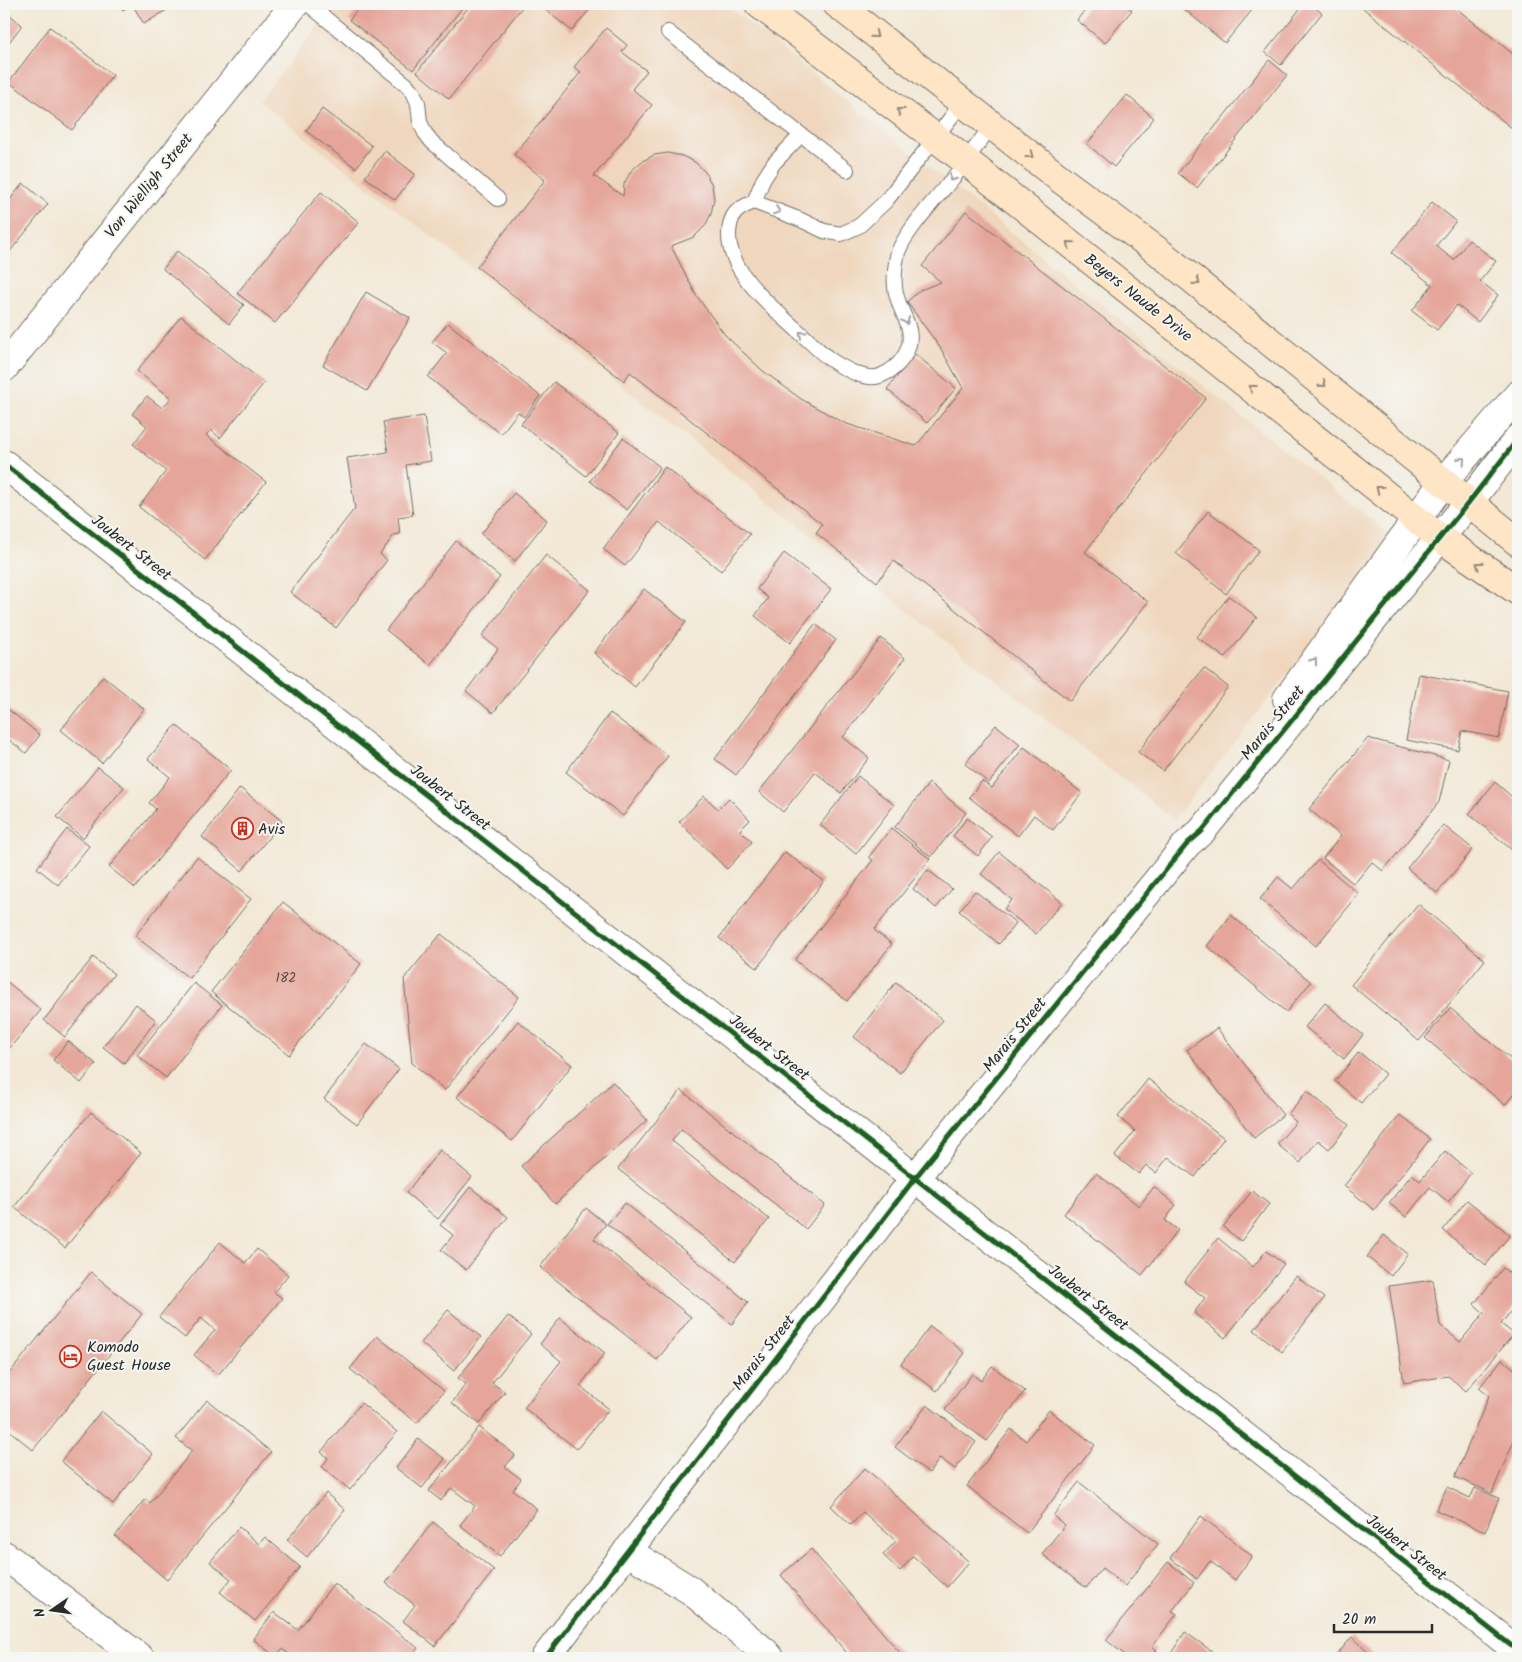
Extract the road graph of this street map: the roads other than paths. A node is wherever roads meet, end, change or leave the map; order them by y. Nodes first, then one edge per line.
1 (295, 4) edge
2 (308, 4) edge
3 (759, 4) edge
4 (838, 4) edge
5 (668, 32) dead end
6 (962, 102) junction
7 (992, 125) junction
8 (801, 135) junction
9 (935, 137) junction
10 (966, 161) junction
11 (847, 170) dead end
12 (498, 199) dead end
13 (754, 202) junction
14 (4, 368) edge
15 (1518, 395) edge
16 (1518, 439) edge
17 (4, 464) edge
18 (1444, 481) junction
19 (1469, 502) junction
20 (1418, 519) junction
21 (1440, 538) junction
22 (1518, 542) edge
23 (1518, 591) edge
24 (1187, 844) junction
25 (915, 1178) junction
26 (627, 1551) junction
27 (4, 1555) edge
28 (1518, 1651) edge
29 (140, 1658) edge
30 (545, 1658) edge
31 (770, 1658) edge

1 - 14 street, Von Wielligh Street
2 - 12 lane
9 -> 3 street, Beyers Naude Drive
4 -> 6 street
5 - 8 lane
6 - 7 street
6 - 9 lane
7 - 10 lane
7 -> 18 street
8 - 11 lane
8 - 13 lane
9 - 10 street, Beyers Naude Drive
13 -> 9 lane
10 -> 13 lane
20 -> 10 street, Beyers Naude Drive
18 -> 15 street, Marais Street
16 - 19 street, Marais Street
17 - 25 street, Joubert Street
18 - 19 street
18 - 20 street, Marais Street
19 - 21 street, Marais Street
19 - 22 street
20 - 21 street, Beyers Naude Drive
24 -> 20 street, Marais Street
23 -> 21 street, Beyers Naude Drive
21 - 24 street, Marais Street
24 - 25 street, Marais Street
25 - 26 street, Marais Street
25 - 28 street, Joubert Street
26 - 30 street, Marais Street
26 - 31 street
27 - 29 street

